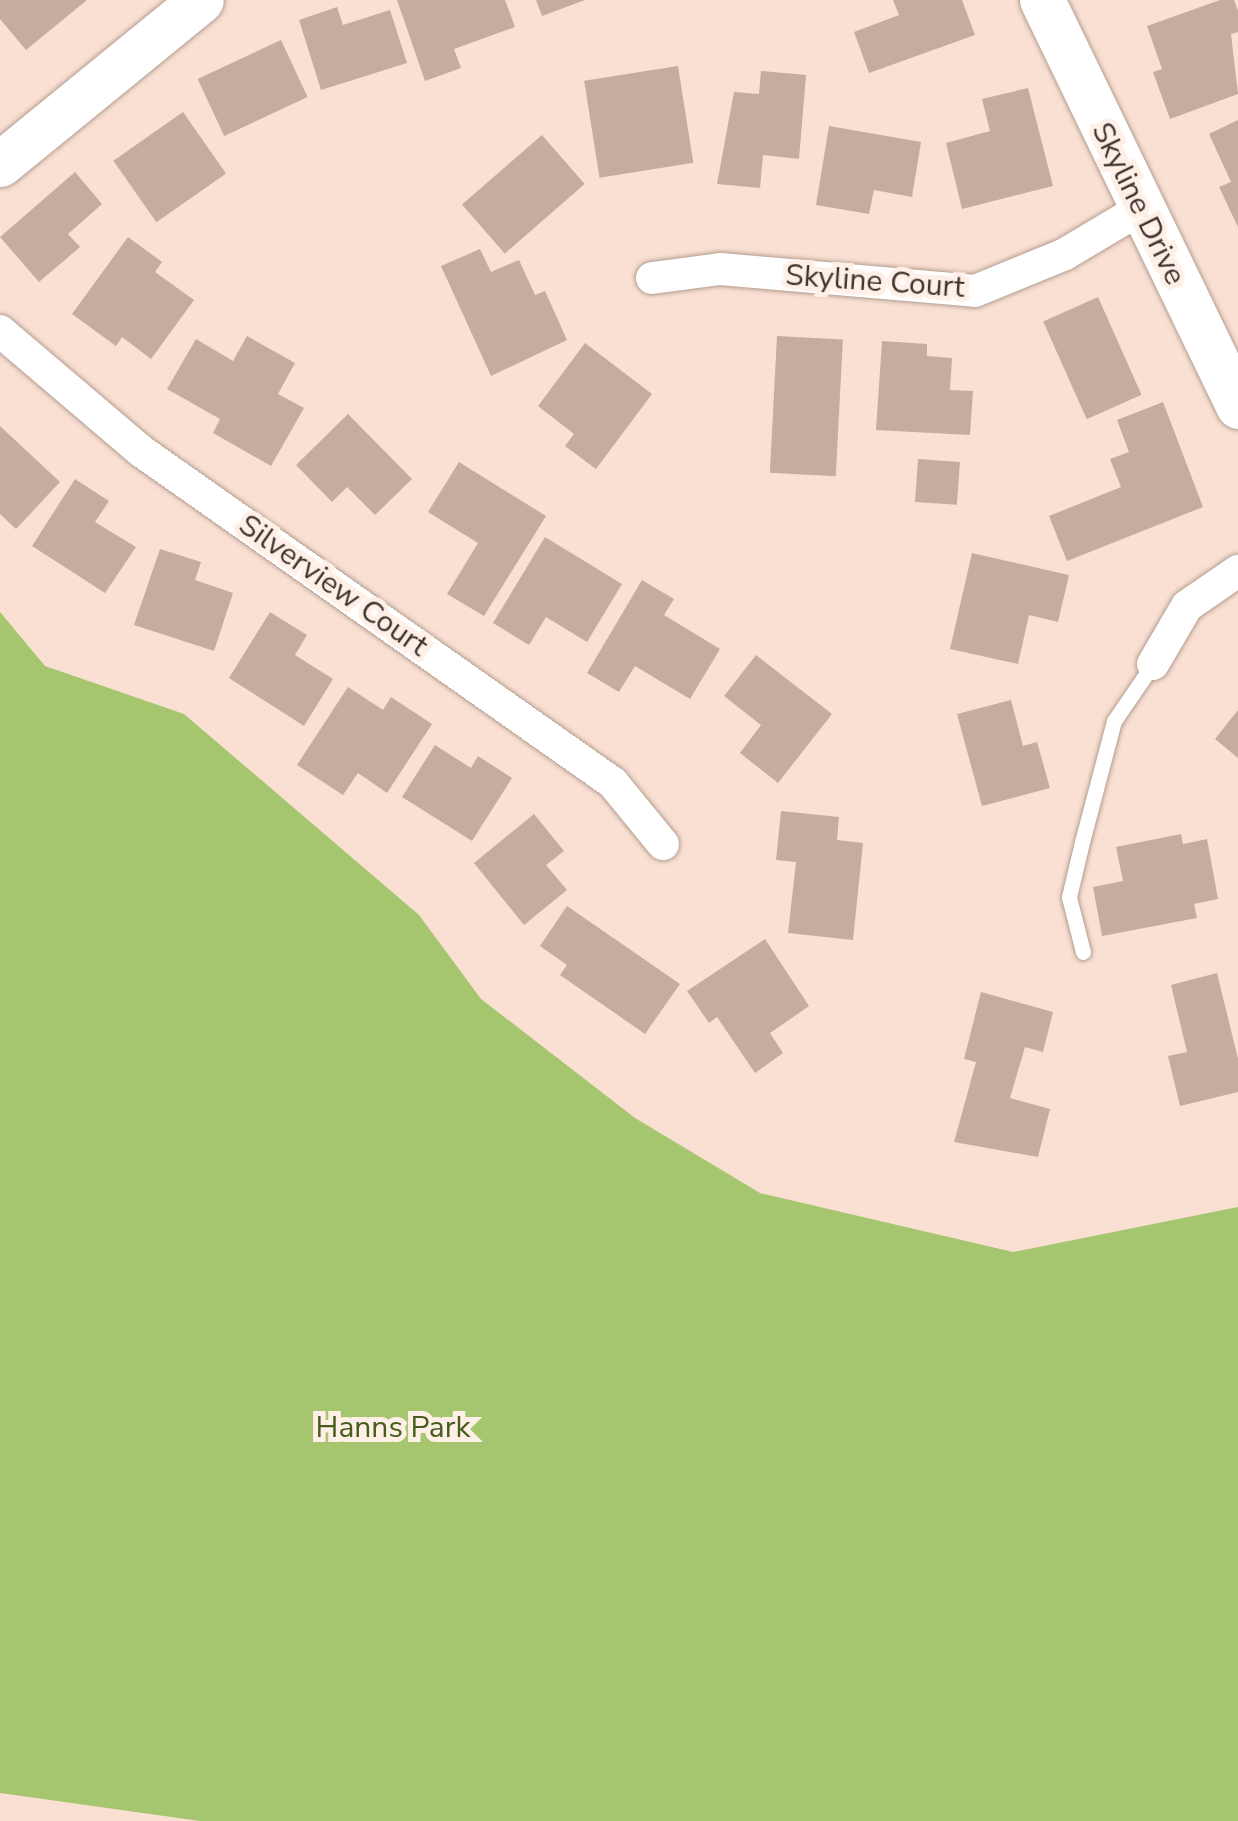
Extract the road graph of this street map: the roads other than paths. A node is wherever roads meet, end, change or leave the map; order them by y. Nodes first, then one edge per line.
1 (202, 0) edge
2 (1042, 0) edge
3 (0, 164) edge
4 (1140, 210) junction
5 (652, 278) dead end
6 (0, 331) edge
7 (1238, 406) edge
8 (1238, 571) edge
9 (1153, 664) joint
10 (663, 844) dead end
11 (1083, 952) dead end

1 - 3 street
2 - 4 street, Skyline Drive
4 - 5 street, Skyline Court
4 - 7 street, Skyline Drive
6 - 10 street, Silverview Court
8 - 9 street
9 - 11 lane

